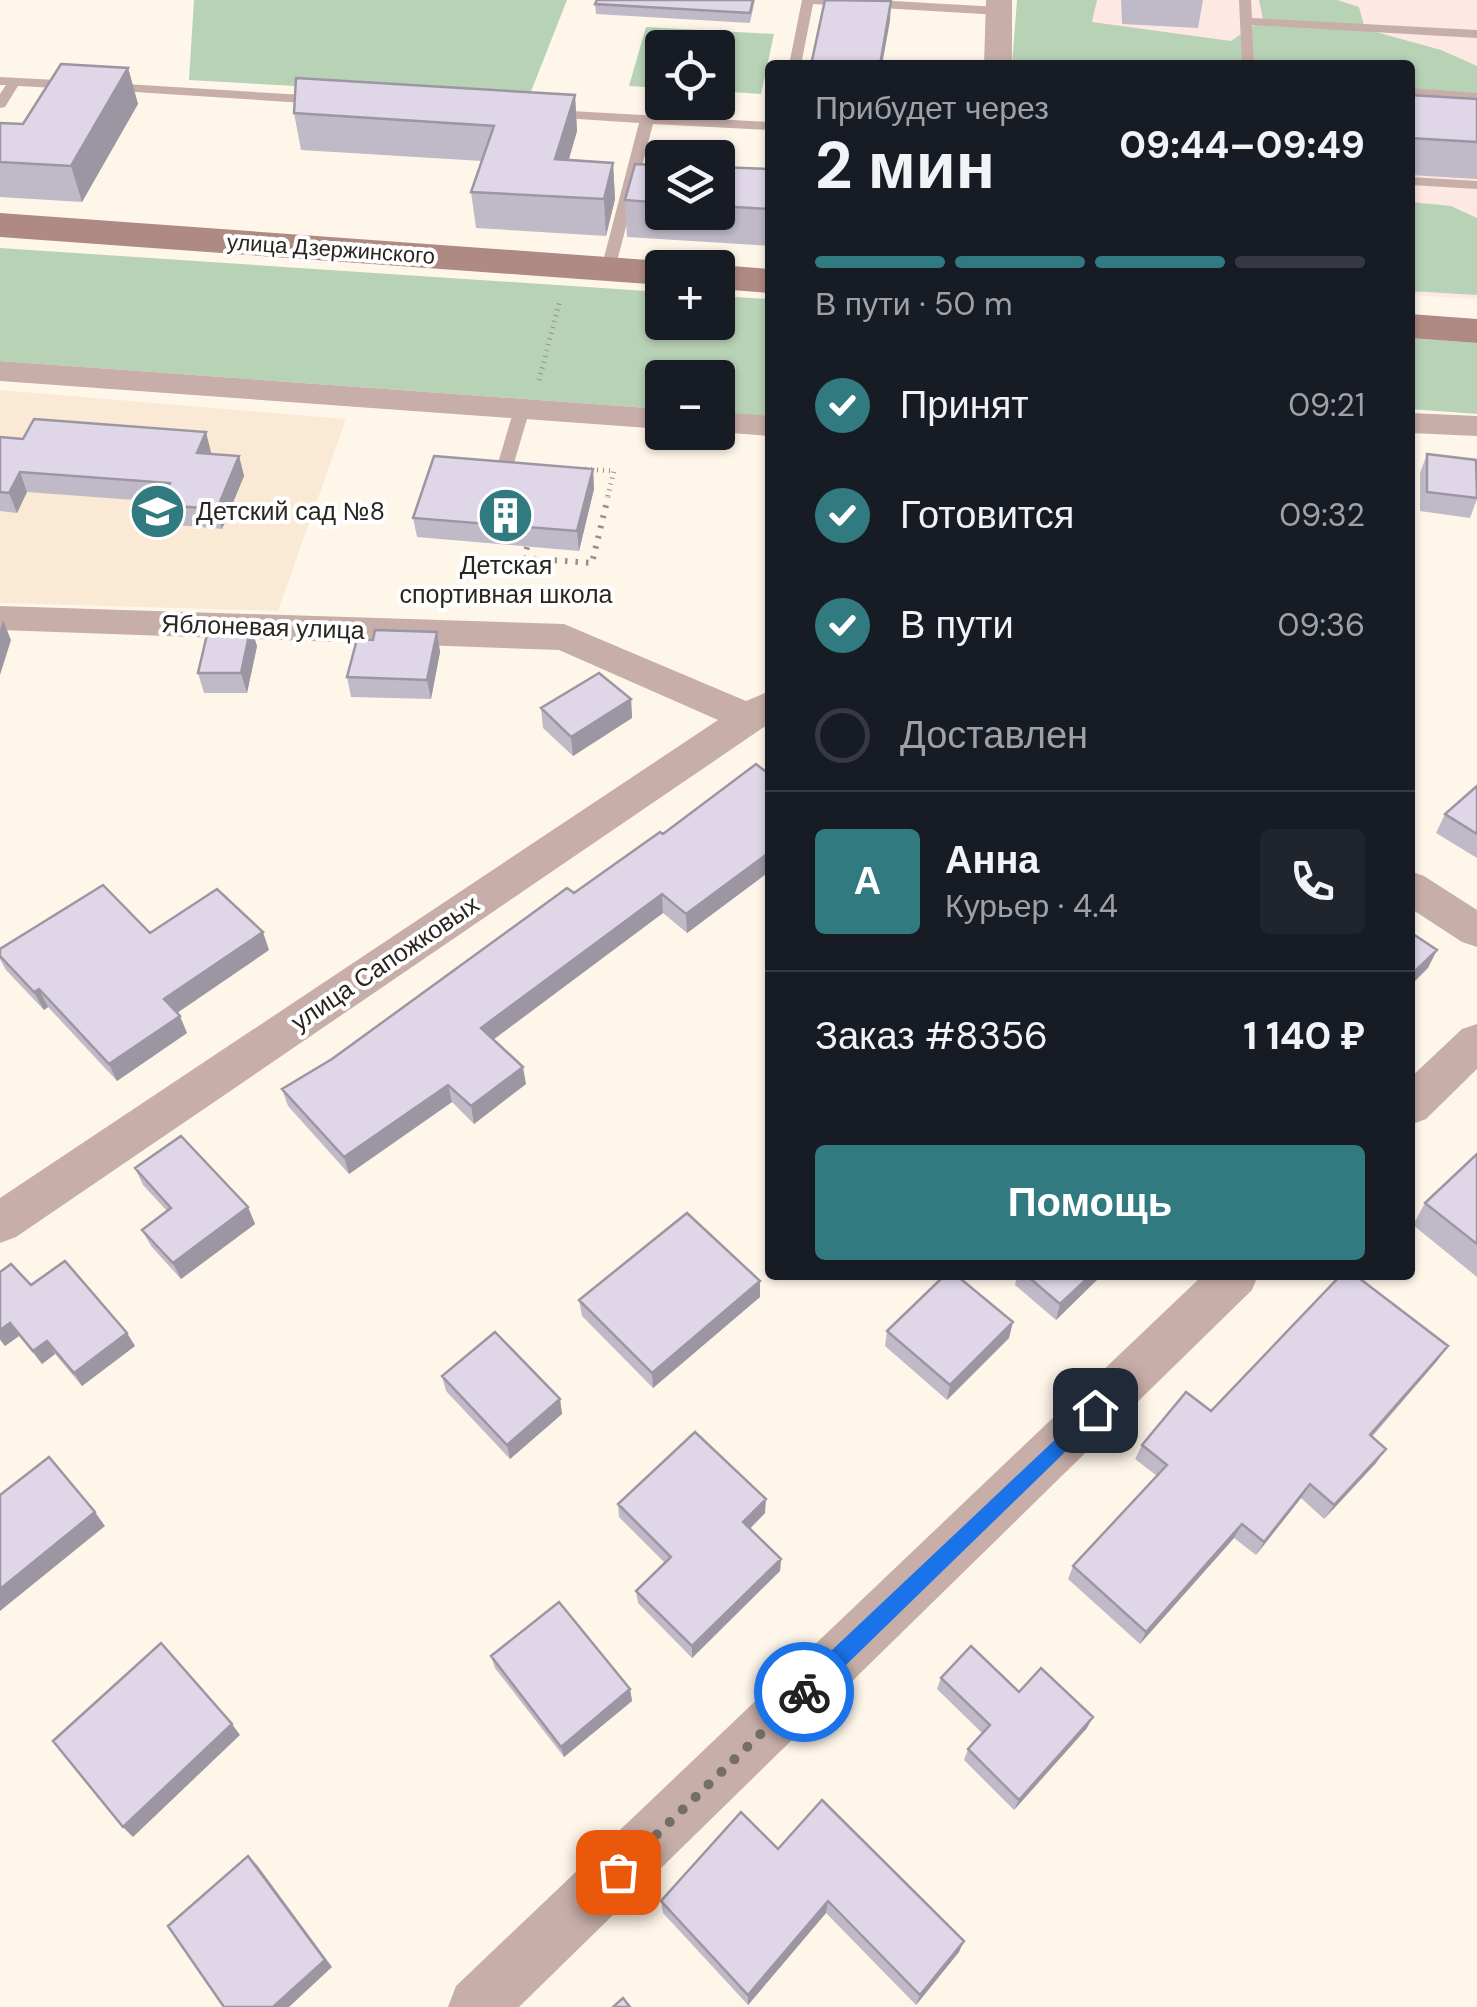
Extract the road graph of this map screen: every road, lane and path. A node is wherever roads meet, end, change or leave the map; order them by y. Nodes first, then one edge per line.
1 (810, 0) edge
2 (1245, 0) edge
3 (858, 1) edge
4 (999, 5) edge
5 (1246, 21) junction
6 (1477, 34) edge
7 (795, 60) edge
8 (998, 60) edge
9 (1248, 60) edge
10 (7, 81) edge
11 (1415, 92) edge
12 (1477, 96) edge
13 (331, 101) edge
14 (0, 104) edge
15 (528, 113) edge
16 (645, 120) edge
17 (647, 120) joint
18 (765, 126) edge
19 (1415, 181) edge
20 (1477, 185) edge
21 (629, 190) junction
22 (645, 192) edge
23 (0, 225) edge
24 (569, 266) junction
25 (608, 269) junction
26 (645, 272) edge
27 (735, 278) edge
28 (765, 281) edge
29 (1415, 326) edge
30 (1477, 331) edge
31 (0, 371) edge
32 (527, 410) junction
33 (645, 417) edge
34 (1415, 422) edge
35 (735, 423) edge
36 (765, 426) edge
37 (1477, 426) edge
38 (506, 463) joint
39 (527, 547) edge
40 (0, 618) edge
41 (760, 711) edge
42 (1415, 890) edge
43 (1477, 931) edge
44 (1477, 1042) edge
45 (1415, 1101) edge
46 (0, 1223) edge
47 (1230, 1280) edge
48 (477, 2007) edge

1 - 3 lane
1 - 7 lane
2 - 5 lane
3 - 4 lane
4 - 8 street
5 - 6 lane
5 - 9 lane
10 - 13 lane
10 - 14 lane
11 - 12 lane
15 - 16 lane
17 - 18 lane
17 - 21 lane
19 - 20 lane
21 - 22 lane
21 - 25 lane
23 - 24 street, улица Дзержинского
24 - 25 street, улица Дзержинского
24 - 32 path
25 - 26 street, улица Дзержинского
27 - 28 street
29 - 30 street
31 - 32 street
32 - 33 street
32 - 38 lane
34 - 37 street
35 - 36 street
38 - 39 path
40 - 41 street, Яблоневая улица
41 - 46 street, улица Сапожковых
42 - 43 street
44 - 45 street
47 - 48 street

